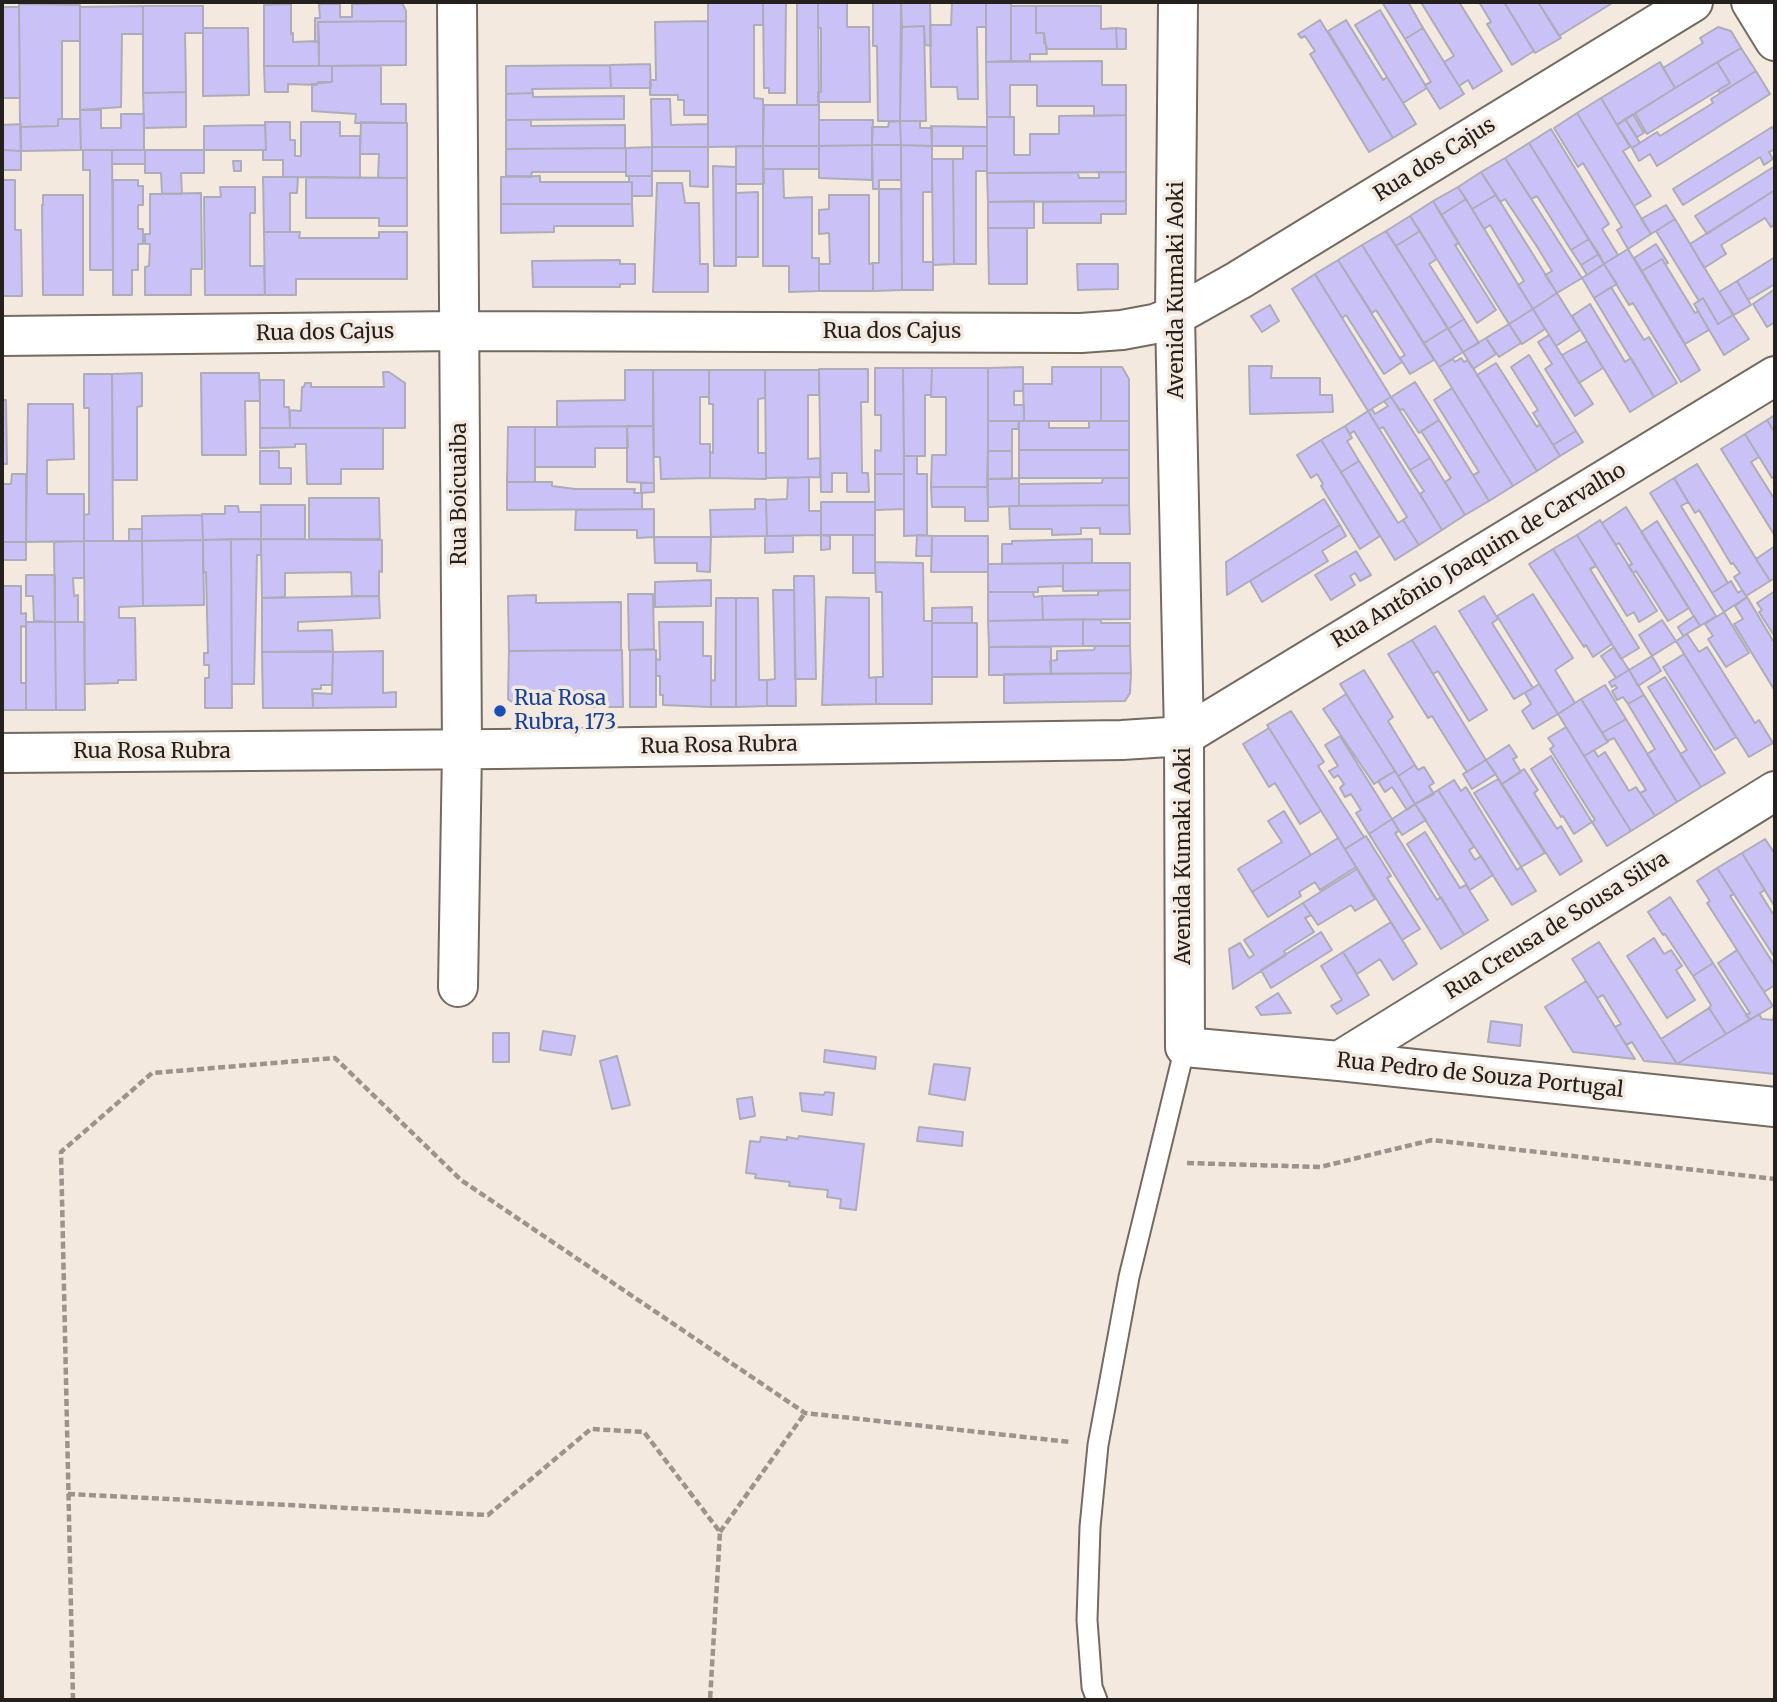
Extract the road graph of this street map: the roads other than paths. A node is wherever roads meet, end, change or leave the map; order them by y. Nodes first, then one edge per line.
1 (457, 2) edge
2 (1178, 2) edge
3 (1693, 2) edge
4 (1751, 2) edge
5 (1775, 41) edge
6 (1175, 316) junction
7 (459, 331) junction
8 (2, 336) edge
9 (1775, 376) edge
10 (1184, 736) junction
11 (462, 750) junction
12 (2, 753) edge
13 (1775, 791) edge
14 (458, 987) dead end
15 (1185, 1047) junction
16 (1339, 1061) junction
17 (1775, 1107) edge
18 (1097, 1700) edge

1 - 7 street, Rua Boicuaiba
2 - 6 street, Avenida Kumaki Aoki
3 - 6 street, Rua dos Cajus
4 - 5 street
6 - 7 street, Rua dos Cajus
6 - 10 street, Avenida Kumaki Aoki
7 - 8 street, Rua dos Cajus
7 - 11 street, Rua Boicuaiba
9 - 10 street, Rua Antônio Joaquim de Carvalho
10 - 11 street, Rua Rosa Rubra
10 - 15 street, Avenida Kumaki Aoki
11 - 12 street, Rua Rosa Rubra
11 - 14 street, Rua Boicuaiba
13 - 16 street, Rua Creusa de Sousa Silva
15 - 16 street, Rua Pedro de Souza Portugal
15 - 18 lane, Avenida Kumaki Aoki
16 - 17 street, Rua Pedro de Souza Portugal

